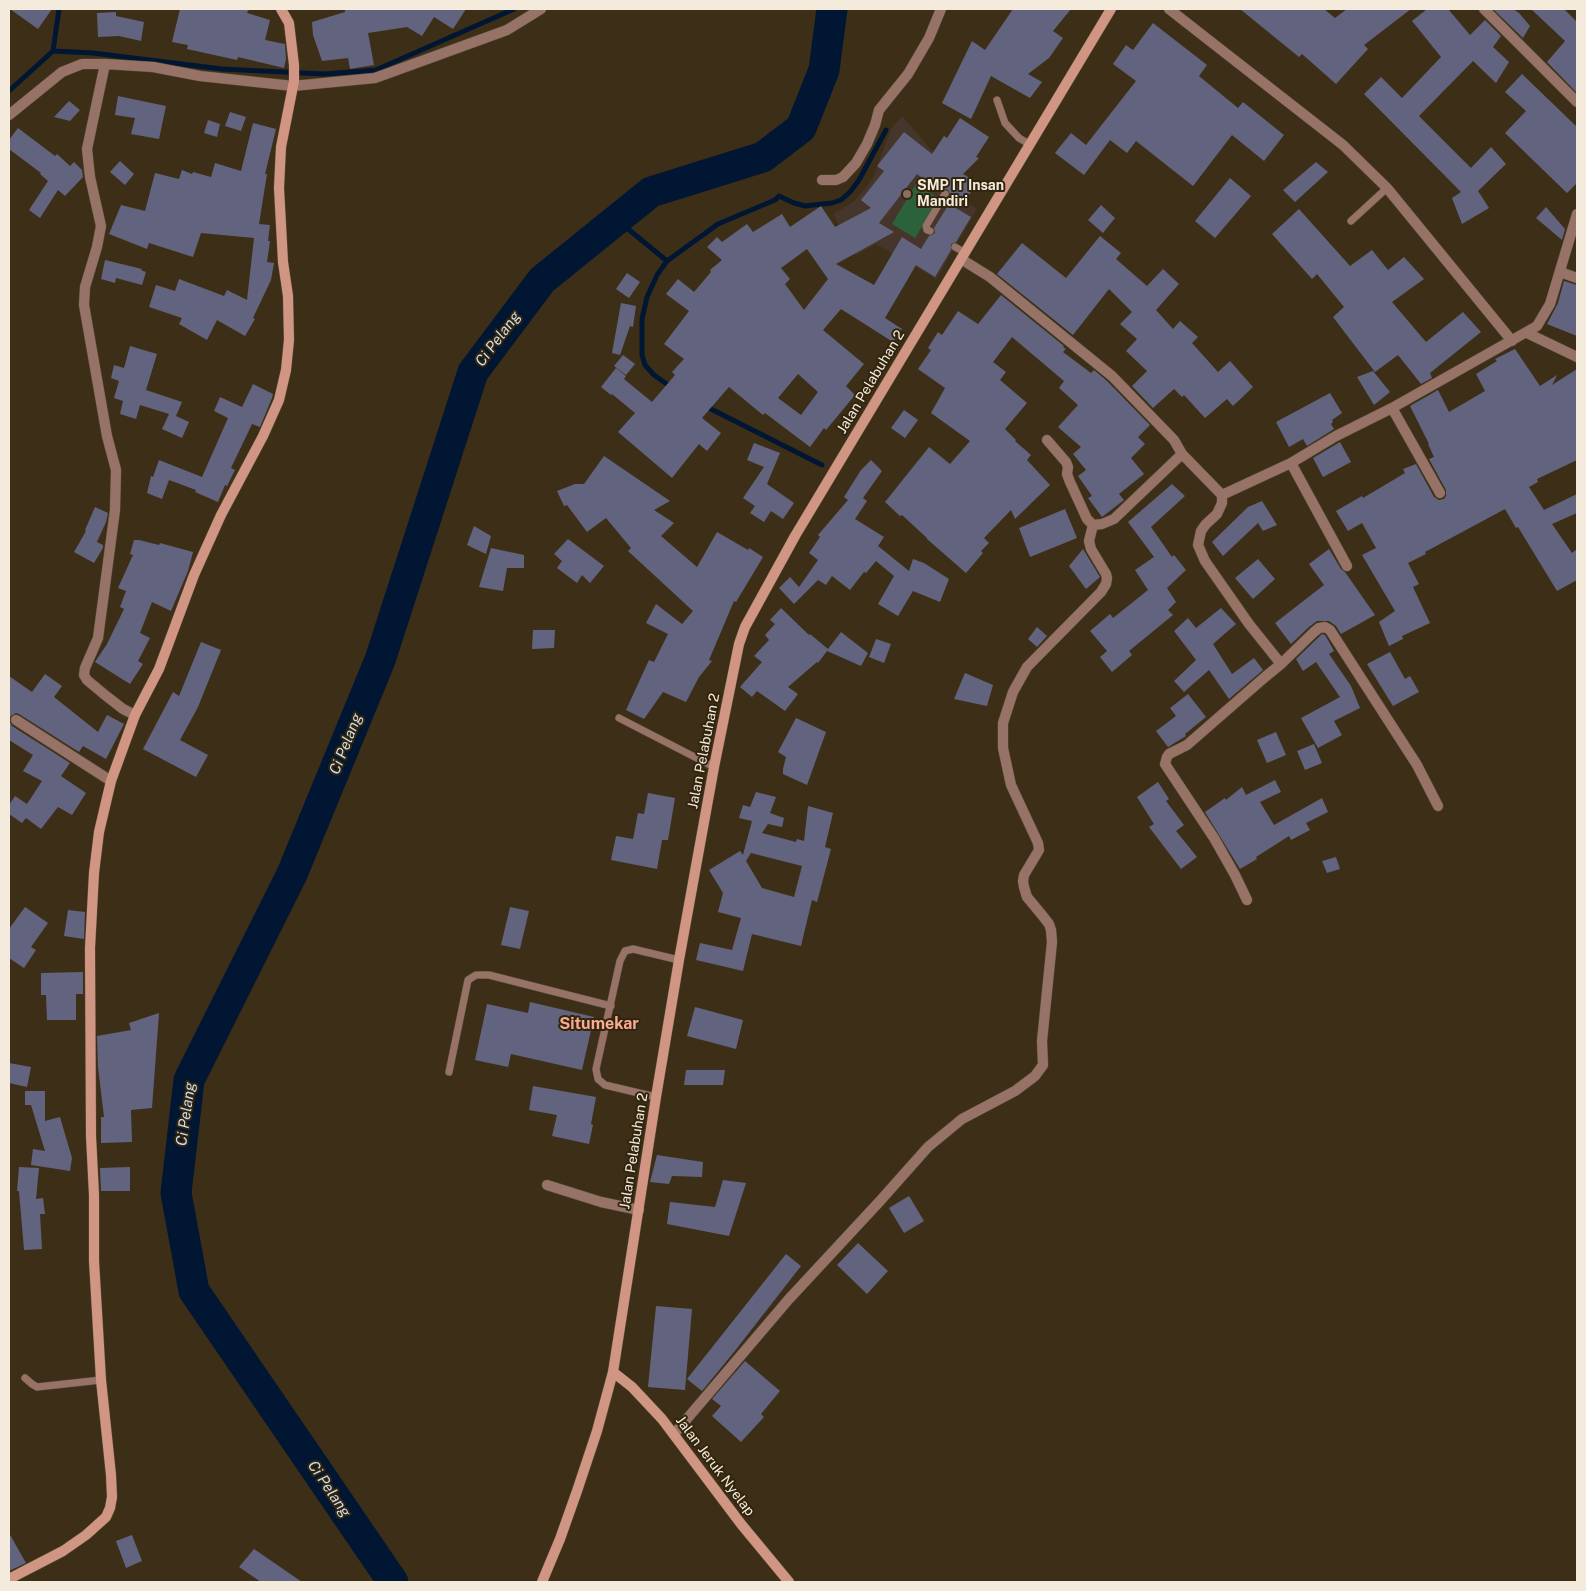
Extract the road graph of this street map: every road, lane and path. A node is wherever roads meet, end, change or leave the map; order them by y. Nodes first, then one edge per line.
1 (281, 9) edge
2 (541, 9) edge
3 (941, 9) edge
4 (1111, 9) edge
5 (1169, 9) edge
6 (1484, 9) edge
7 (105, 64) junction
8 (293, 83) junction
9 (997, 100) dead end
10 (1577, 102) edge
11 (9, 114) edge
12 (1029, 144) junction
13 (822, 180) dead end
14 (1387, 188) junction
15 (945, 194) dead end
16 (1577, 214) edge
17 (1351, 221) dead end
18 (930, 231) dead end
19 (955, 247) dead end
20 (963, 256) junction
21 (1560, 272) junction
22 (1577, 278) edge
23 (1528, 333) junction
24 (1512, 341) junction
25 (1577, 356) edge
26 (1392, 408) junction
27 (1047, 440) dead end
28 (1182, 454) junction
29 (1291, 463) junction
30 (1440, 493) dead end
31 (1222, 495) junction
32 (1093, 524) junction
33 (1347, 566) dead end
34 (1281, 664) junction
35 (135, 715) junction
36 (619, 718) dead end
37 (16, 720) dead end
38 (714, 767) junction
39 (111, 781) junction
40 (1438, 806) dead end
41 (1247, 900) dead end
42 (680, 960) junction
43 (611, 1006) junction
44 (449, 1072) dead end
45 (656, 1098) junction
46 (547, 1185) dead end
47 (639, 1210) junction
48 (613, 1372) junction
49 (25, 1378) dead end
50 (101, 1380) junction
51 (674, 1434) junction
52 (9, 1579) edge
53 (542, 1582) edge
54 (789, 1582) edge

1 - 8 street
2 - 8 street
3 - 13 street
4 - 12 street, Jalan Pelabuhan 2
5 - 14 street
6 - 10 street
7 - 8 street
7 - 11 street
7 - 35 street
8 - 35 street
9 - 12 lane
12 - 20 street, Jalan Pelabuhan 2
14 - 17 lane
14 - 24 street
15 - 18 lane
16 - 21 street
19 - 20 lane
20 - 28 street
20 - 38 street, Jalan Pelabuhan 2
21 - 22 street
21 - 23 street
23 - 24 street
23 - 25 street
24 - 26 street
26 - 29 street
26 - 30 street
27 - 32 street
28 - 31 street
28 - 32 street
29 - 31 street
29 - 33 street
31 - 34 street
32 - 51 street
34 - 40 street
34 - 41 street
35 - 39 street
36 - 38 lane
37 - 39 street
38 - 42 street, Jalan Pelabuhan 2
39 - 50 street
42 - 43 lane
42 - 45 street, Jalan Pelabuhan 2
43 - 44 lane
43 - 45 lane
45 - 47 street, Jalan Pelabuhan 2
46 - 47 street
47 - 48 street, Jalan Pelabuhan 2
48 - 51 street, Jalan Jeruk Nyelap
48 - 53 street, Jalan Pelabuhan 2
49 - 50 lane
50 - 52 street
51 - 54 street, Jalan Jeruk Nyelap

